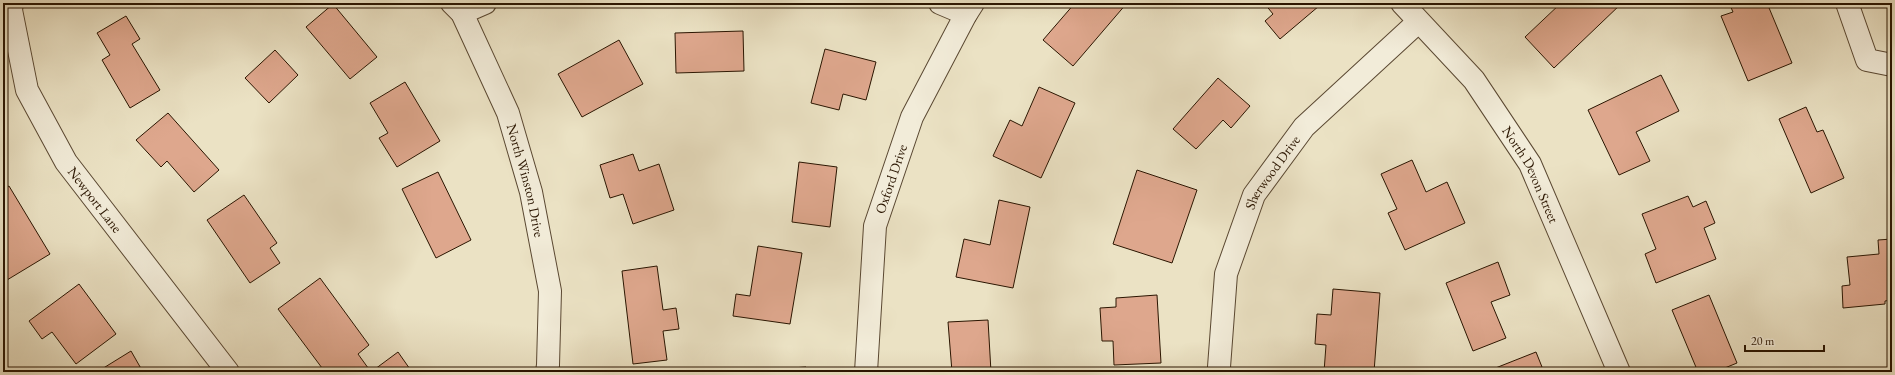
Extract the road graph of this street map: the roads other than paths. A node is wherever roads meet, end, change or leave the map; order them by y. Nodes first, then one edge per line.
1 (12, 3) edge
2 (485, 3) edge
3 (940, 3) edge
4 (1402, 3) edge
5 (1847, 3) edge
6 (457, 8) edge
7 (970, 9) edge
8 (1418, 22) junction
9 (1892, 64) edge
10 (228, 372) edge
11 (547, 372) edge
12 (866, 372) edge
13 (1220, 372) edge
14 (1619, 372) edge

1 - 10 street, Newport Lane
2 - 6 street
3 - 7 street
4 - 8 street, North Devon Street
5 - 9 street
6 - 11 street, North Winston Drive
7 - 12 street, Oxford Drive
8 - 13 street, Sherwood Drive
8 - 14 street, North Devon Street

